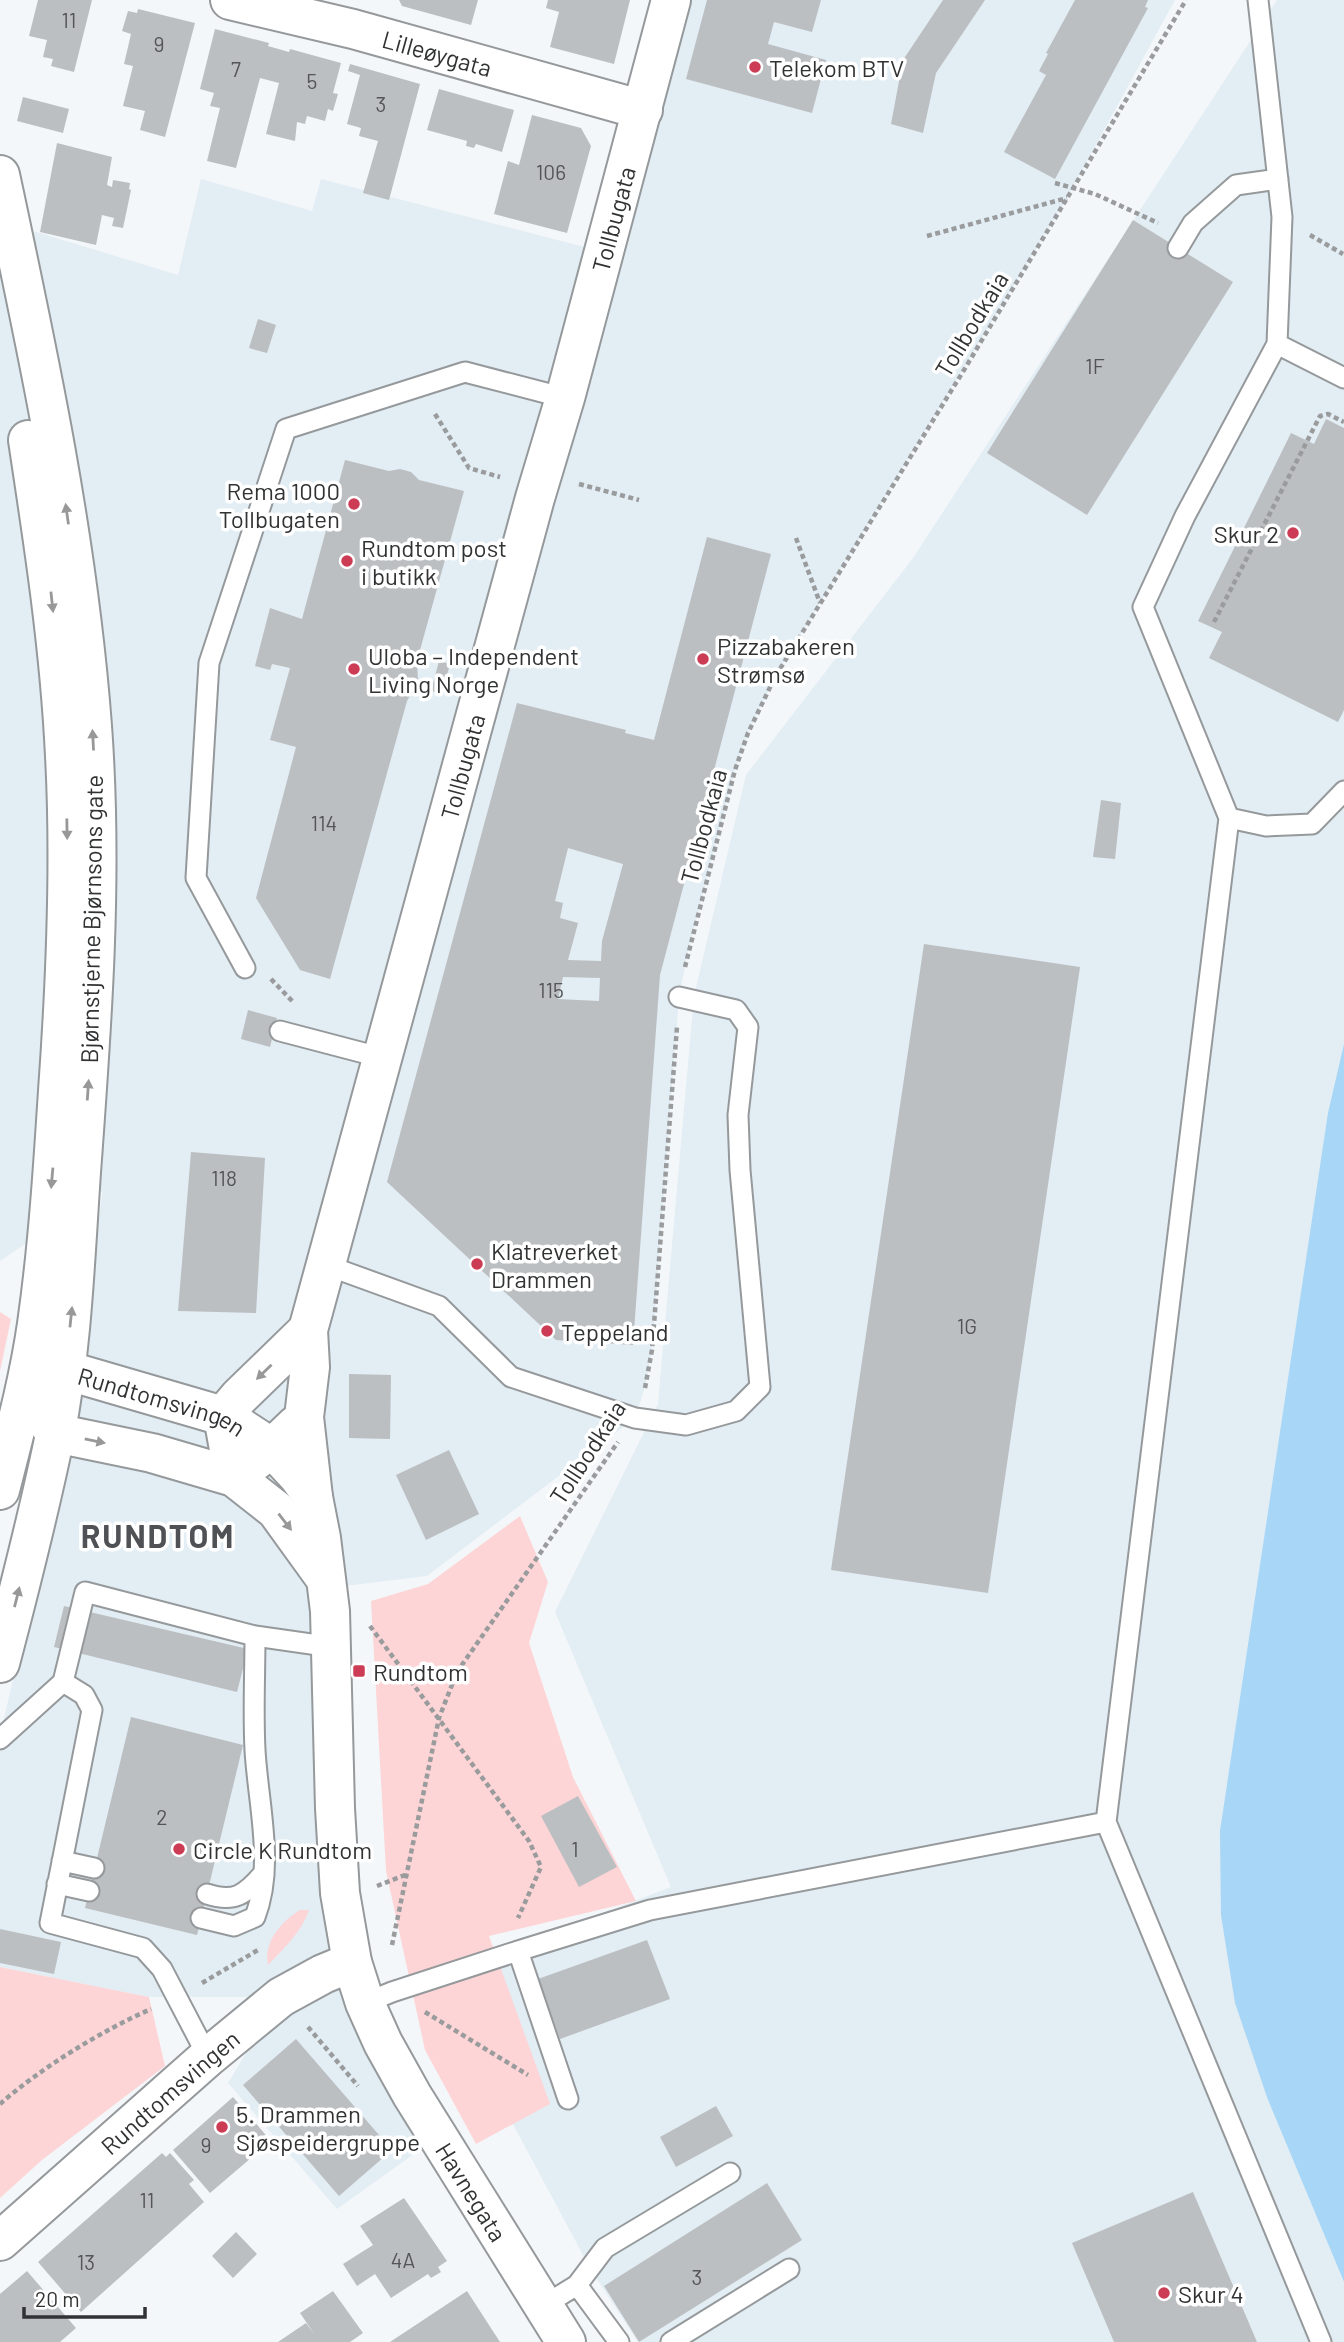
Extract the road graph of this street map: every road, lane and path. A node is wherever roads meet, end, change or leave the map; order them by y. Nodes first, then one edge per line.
1 (230, 0) edge
2 (671, 0) edge
3 (1186, 0) edge
4 (1258, 0) edge
5 (356, 14) edge
6 (643, 110) junction
7 (0, 174) edge
8 (1278, 179) junction
9 (1055, 183) dead end
10 (1073, 188) junction
11 (1067, 198) junction
12 (1193, 223) junction
13 (927, 236) dead end
14 (1178, 248) dead end
15 (0, 293) edge
16 (1277, 344) junction
17 (1344, 378) edge
18 (418, 387) junction
19 (565, 398) junction
20 (1344, 422) edge
21 (535, 498) junction
22 (639, 500) dead end
23 (796, 538) dead end
24 (820, 603) junction
25 (1214, 622) dead end
26 (1344, 790) edge
27 (1229, 818) junction
28 (245, 968) dead end
29 (679, 997) junction
30 (280, 1031) dead end
31 (383, 1058) junction
32 (326, 1265) junction
33 (308, 1329) junction
34 (65, 1370) junction
35 (25, 1391) junction
36 (223, 1416) junction
37 (304, 1417) junction
38 (635, 1418) junction
39 (55, 1433) junction
40 (272, 1448) junction
41 (234, 1477) junction
42 (0, 1490) edge
43 (313, 1497) junction
44 (329, 1613) junction
45 (255, 1636) junction
46 (0, 1663) edge
47 (63, 1682) junction
48 (439, 1718) junction
49 (0, 1739) edge
50 (1106, 1822) junction
51 (62, 1861) junction
52 (94, 1868) dead end
53 (263, 1874) junction
54 (406, 1875) junction
55 (57, 1884) junction
56 (368, 1889) dead end
57 (89, 1891) dead end
58 (207, 1894) dead end
59 (201, 1918) dead end
60 (518, 1951) junction
61 (498, 1958) junction
62 (352, 1962) junction
63 (379, 1998) junction
64 (208, 2057) junction
65 (568, 2099) joint
66 (730, 2173) dead end
67 (0, 2241) edge
68 (789, 2269) dead end
69 (577, 2285) junction
70 (543, 2306) junction
71 (566, 2342) edge
72 (619, 2342) edge
73 (671, 2342) edge
74 (1321, 2342) edge

1 - 5 main road, Lilleøygata
2 - 6 main road, Tollbugata
3 - 10 path, Tollbodkaia
4 - 8 lane
5 - 6 main road, Lilleøygata
6 - 19 main road, Tollbugata
34 -> 7 main road, Bjørnstjerne Bjørnsons gate
8 - 12 lane
8 - 16 lane
9 - 10 path
10 - 11 path, Tollbodkaia
10 - 12 path
11 - 13 path
11 - 24 path, Tollbodkaia
12 - 14 lane
15 -> 35 main road, Bjørnstjerne Bjørnsons gate
16 - 17 lane
16 - 27 lane
18 - 19 lane
18 - 21 path
18 - 28 lane
19 - 21 main road, Tollbugata
20 - 25 path
21 - 22 path
21 - 31 main road, Tollbugata
23 - 24 path
24 - 29 path, Tollbodkaia
26 - 27 lane
27 - 50 lane
29 - 38 path, Tollbodkaia
29 - 38 lane
30 - 31 lane
31 - 32 main road, Tollbugata
32 - 33 main road, Tollbugata
32 - 38 lane
33 -> 36 main road
33 - 37 main road, Tollbugata
34 - 35 main road, Rundtomsvingen
34 - 36 main road, Rundtomsvingen
34 - 39 main road, Bjørnstjerne Bjørnsons gate
35 - 39 main road
35 - 42 main road, Bjørnstjerne Bjørnsons gate
36 - 40 main road, Rundtomsvingen
36 - 41 main road
37 - 40 main road
37 - 43 main road, Tollbugata
38 - 48 path, Tollbodkaia
39 -> 41 main road, Rundtomsvingen
46 -> 39 main road, Bjørnstjerne Bjørnsons gate
40 - 41 main road
40 - 43 main road, Rundtomsvingen
41 -> 44 main road, Rundtomsvingen
43 - 44 main road, Rundtomsvingen
44 - 45 lane
44 - 48 path
44 - 62 main road, Rundtomsvingen
45 - 47 lane
45 - 53 lane
47 - 49 lane
47 - 51 lane
48 - 54 path, Tollbodkaia
48 - 61 path
50 - 60 lane
50 - 74 lane
51 - 52 lane
51 - 55 lane
53 - 58 lane
53 - 59 lane
54 - 56 path
54 - 62 path, Tollbodkaia
55 - 57 lane
55 - 64 lane
60 - 61 lane
60 - 65 lane
61 - 63 lane
62 - 63 main road, Rundtomsvingen
62 - 64 main road, Rundtomsvingen
63 - 65 path
63 - 70 main road, Havnegata
64 - 67 main road, Rundtomsvingen
66 - 69 lane
68 - 73 lane
69 - 70 lane
69 - 72 lane
70 - 71 main road, Havnegata

